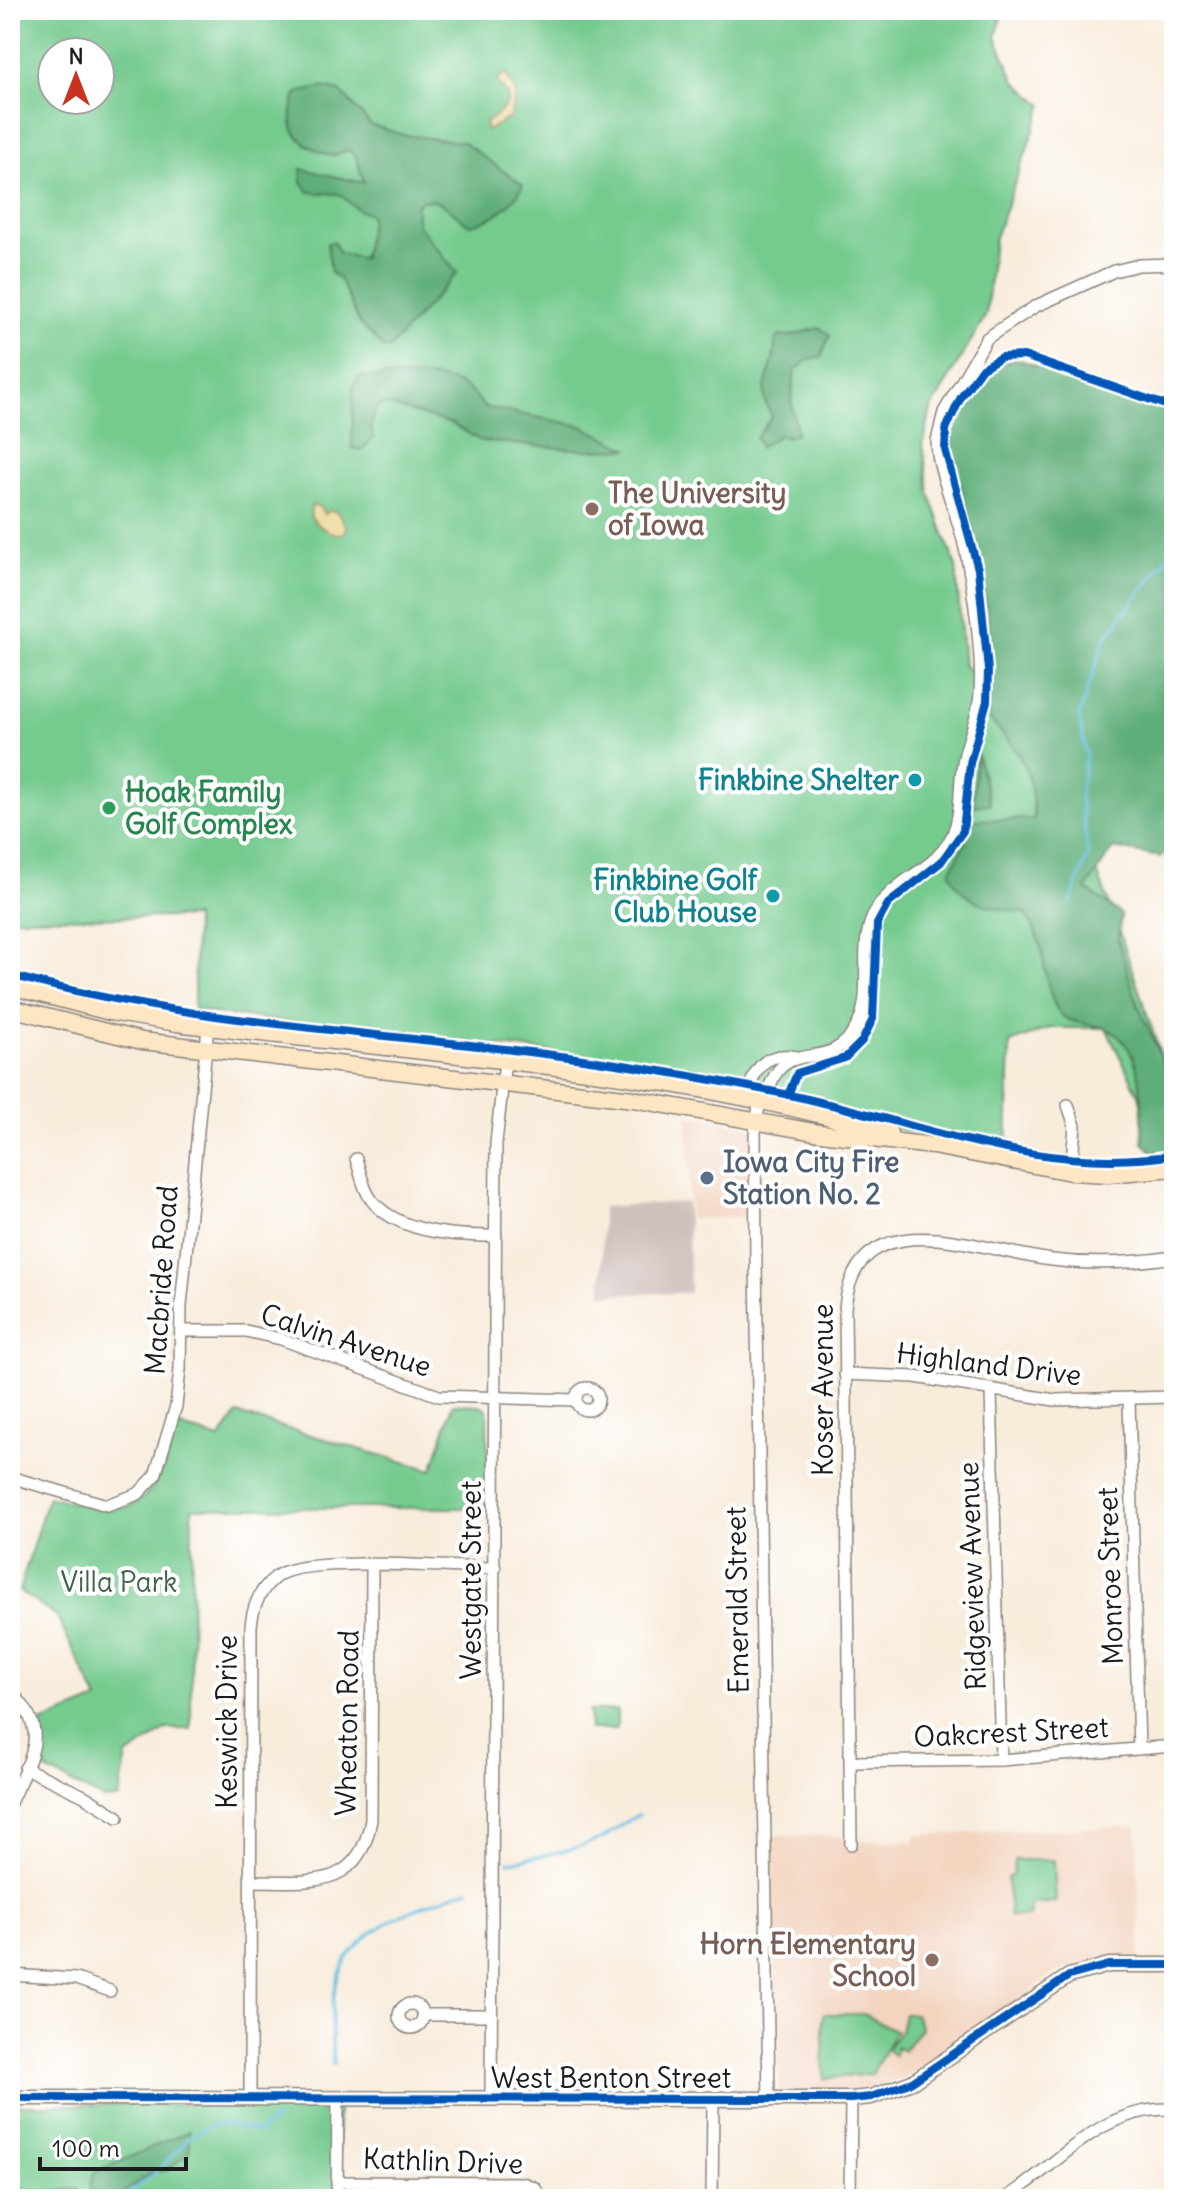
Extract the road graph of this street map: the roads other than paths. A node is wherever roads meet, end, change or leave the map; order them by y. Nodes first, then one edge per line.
1 (1174, 264) edge
2 (10, 986) edge
3 (10, 1008) edge
4 (208, 1027) junction
5 (205, 1049) junction
6 (797, 1057) junction
7 (505, 1061) junction
8 (503, 1083) junction
9 (758, 1099) junction
10 (1068, 1105) dead end
11 (756, 1121) junction
12 (933, 1146) junction
13 (356, 1159) dead end
14 (1174, 1168) edge
15 (1071, 1172) junction
16 (496, 1236) junction
17 (1174, 1257) edge
18 (181, 1331) junction
19 (845, 1374) junction
20 (991, 1391) junction
21 (1174, 1397) edge
22 (496, 1399) junction
23 (576, 1400) dead end
24 (1129, 1401) junction
25 (10, 1477) edge
26 (372, 1566) junction
27 (495, 1568) junction
28 (10, 1691) edge
29 (1174, 1746) edge
30 (1139, 1749) junction
31 (1001, 1760) junction
32 (851, 1762) junction
33 (25, 1768) junction
34 (10, 1803) edge
35 (118, 1817) dead end
36 (851, 1844) dead end
37 (251, 1881) junction
38 (1174, 1965) edge
39 (10, 1975) edge
40 (110, 1991) dead end
41 (423, 2015) dead end
42 (490, 2015) junction
43 (10, 2098) edge
44 (250, 2098) junction
45 (338, 2098) junction
46 (491, 2099) junction
47 (851, 2099) junction
48 (713, 2101) junction
49 (769, 2101) junction
50 (1174, 2109) edge
51 (337, 2182) junction
52 (337, 2199) edge
53 (541, 2199) edge
54 (712, 2199) edge
55 (850, 2199) edge
56 (1004, 2199) edge

1 - 6 street
2 - 4 main road
3 - 5 main road
4 - 5 street, Macbride Road
4 - 7 main road
5 - 8 main road
5 - 18 street, Macbride Road
6 - 9 street
6 - 9 street
7 - 8 street, Westgate Street
7 - 9 main road
8 - 11 main road
8 - 16 street, Westgate Street
9 - 11 street, Emerald Street
9 - 12 main road
10 - 15 street
11 - 12 main road
11 - 49 street, Emerald Street
12 - 15 main road
13 - 16 street
14 - 15 main road
16 - 22 street, Westgate Street
17 - 19 street, Koser Avenue
18 - 22 street, Calvin Avenue
18 - 25 street, Macbride Road
19 - 20 street, Highland Drive
19 - 32 street, Koser Avenue
20 - 24 street, Highland Drive
20 - 31 street, Ridgeview Avenue
21 - 24 street, Highland Drive
22 - 23 street, Calvin Avenue
22 - 27 street, Westgate Street
24 - 30 street, Monroe Street
26 - 27 street, Keswick Drive
26 - 37 street, Wheaton Road
26 - 37 street, Keswick Drive
27 - 42 street, Westgate Street
28 - 33 street
29 - 30 street, Oakcrest Street
30 - 31 street, Oakcrest Street
31 - 32 street, Oakcrest Street
32 - 36 street, Koser Avenue
33 - 34 street
33 - 35 street
37 - 44 street, Keswick Drive
38 - 47 street, West Benton Street
39 - 40 street
41 - 42 street
42 - 46 street, Westgate Street
43 - 44 street, West Benton Street
44 - 45 street, West Benton Street
45 - 46 street, West Benton Street
45 - 51 street
46 - 48 street, West Benton Street
47 - 49 street, West Benton Street
47 - 55 street
48 - 49 street, West Benton Street
48 - 54 street
50 - 56 street
51 - 52 street
51 - 53 street, Kathlin Drive

